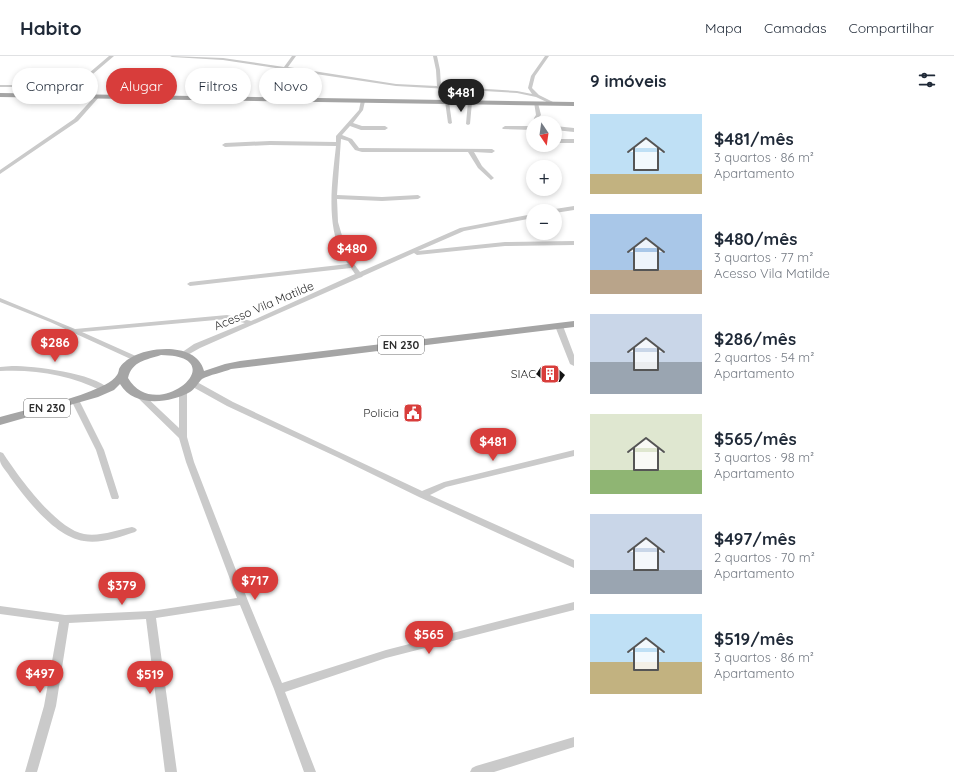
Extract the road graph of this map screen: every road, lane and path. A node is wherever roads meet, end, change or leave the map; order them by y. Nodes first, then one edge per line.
1 (112, 56) edge
2 (172, 56) edge
3 (294, 56) edge
4 (435, 56) edge
5 (547, 56) edge
6 (222, 58) edge
7 (98, 68) edge
8 (280, 68) edge
9 (287, 68) edge
10 (322, 74) edge
11 (0, 86) edge
12 (12, 86) edge
13 (439, 88) junction
14 (530, 88) junction
15 (517, 92) junction
16 (0, 95) edge
17 (12, 95) edge
18 (98, 96) edge
19 (537, 96) junction
20 (363, 101) junction
21 (447, 102) junction
22 (470, 102) junction
23 (91, 104) edge
24 (536, 104) junction
25 (555, 104) junction
26 (574, 104) edge
27 (538, 116) edge
28 (450, 122) dead end
29 (351, 124) junction
30 (468, 124) dead end
31 (574, 124) edge
32 (385, 128) dead end
33 (505, 128) dead end
34 (526, 128) edge
35 (562, 128) edge
36 (568, 128) junction
37 (574, 130) edge
38 (340, 136) junction
39 (562, 141) edge
40 (574, 141) edge
41 (338, 144) junction
42 (225, 145) dead end
43 (470, 151) junction
44 (492, 151) dead end
45 (0, 172) edge
46 (491, 178) dead end
47 (334, 197) junction
48 (418, 197) dead end
49 (574, 208) edge
50 (562, 210) edge
51 (526, 217) edge
52 (574, 243) edge
53 (410, 254) junction
54 (352, 266) junction
55 (360, 276) junction
56 (190, 284) dead end
57 (0, 300) edge
58 (252, 324) junction
59 (574, 324) edge
60 (559, 326) junction
61 (73, 331) junction
62 (184, 355) junction
63 (135, 359) junction
64 (194, 362) junction
65 (574, 364) edge
66 (229, 366) junction
67 (0, 369) edge
68 (122, 377) junction
69 (196, 381) junction
70 (100, 392) junction
71 (183, 392) junction
72 (138, 395) junction
73 (75, 400) junction
74 (0, 421) edge
75 (183, 436) junction
76 (574, 453) edge
77 (0, 455) edge
78 (422, 495) junction
79 (115, 497) dead end
80 (132, 530) dead end
81 (574, 564) edge
82 (243, 601) junction
83 (574, 606) edge
84 (0, 610) edge
85 (151, 615) junction
86 (65, 619) junction
87 (279, 689) junction
88 (574, 742) edge
89 (32, 772) edge
90 (171, 772) edge
91 (310, 772) edge
92 (476, 772) edge

1 - 7 street
2 - 6 street
3 - 9 street
4 - 13 street
5 - 14 street
6 - 8 street
10 - 13 street
11 - 12 street
13 - 15 street
14 - 15 street
14 - 19 street
15 - 19 street
16 - 17 main road
18 - 20 main road
19 - 25 street
20 - 21 main road
20 - 29 street
21 - 22 main road
21 - 28 street
22 - 24 main road
22 - 30 street
23 - 45 street
24 - 25 main road
24 - 27 street
25 - 26 main road
29 - 32 street
29 - 38 street
31 - 36 street
33 - 34 street
35 - 36 street
36 - 37 street
38 - 41 street
38 - 43 street
39 - 40 street
41 - 42 street
41 - 47 street
43 - 44 street
43 - 46 street
47 - 48 street
47 - 54 street
49 - 50 street
51 - 53 street, Acesso Vila Matilde
52 - 53 street
53 - 55 street, Acesso Vila Matilde
54 - 55 street
54 - 56 street
55 - 58 street, Acesso Vila Matilde
57 - 61 street
58 - 61 street
58 - 62 street, Acesso Vila Matilde
59 - 60 main road, EN 230
60 - 65 street
60 - 66 main road, EN 230
61 - 63 street
62 - 63 main road
62 - 64 main road
63 - 68 main road
64 - 66 main road, EN 230
64 - 69 main road
66 - 69 main road, EN 230
67 - 70 street
68 - 70 main road, EN 230
68 - 72 main road
69 - 71 main road
69 - 78 street
70 - 72 main road, EN 230
70 - 73 main road, EN 230
71 - 72 main road
71 - 75 street
72 - 75 street
73 - 74 main road, EN 230
73 - 79 street
75 - 82 street
76 - 78 street
77 - 80 street
78 - 81 street
82 - 85 street
82 - 87 street
83 - 87 street
84 - 86 street
85 - 86 street
85 - 90 street
86 - 89 street
87 - 91 street
88 - 92 street

